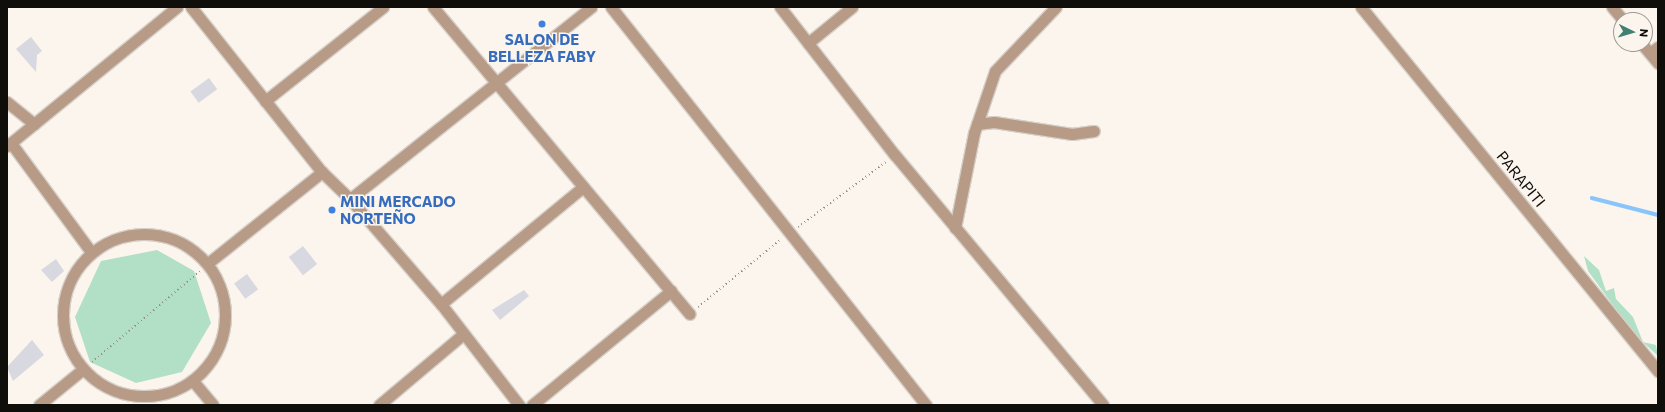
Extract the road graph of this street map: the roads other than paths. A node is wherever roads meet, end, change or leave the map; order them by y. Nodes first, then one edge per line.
1 (177, 7) edge
2 (191, 7) edge
3 (383, 7) edge
4 (433, 7) edge
5 (591, 7) edge
6 (611, 7) edge
7 (780, 7) edge
8 (852, 7) edge
9 (1056, 7) edge
10 (1361, 7) edge
11 (808, 43) junction
12 (1654, 50) edge
13 (1658, 63) edge
14 (496, 85) junction
15 (265, 100) junction
16 (7, 102) edge
17 (34, 124) junction
18 (977, 124) junction
19 (1094, 131) dead end
20 (9, 144) edge
21 (322, 172) junction
22 (583, 187) junction
23 (350, 199) junction
24 (956, 228) junction
25 (91, 252) junction
26 (208, 263) junction
27 (671, 291) junction
28 (441, 304) junction
29 (690, 314) dead end
30 (462, 335) junction
31 (83, 369) junction
32 (1658, 371) edge
33 (193, 381) junction
34 (39, 405) edge
35 (213, 405) edge
36 (379, 405) edge
37 (519, 405) edge
38 (532, 405) edge
39 (926, 405) edge
40 (1104, 405) edge

1 - 17 street
2 - 15 street
3 - 15 street
4 - 14 street
5 - 14 street
6 - 39 street
7 - 11 street
8 - 11 street
9 - 18 street
10 - 32 street, PARAPITI
11 - 24 street
12 - 13 street
14 - 22 street
14 - 23 street
15 - 21 street
16 - 17 street
17 - 20 street
18 - 19 street
18 - 24 street
20 - 25 street
21 - 23 street
21 - 26 street
22 - 27 street
22 - 28 street
23 - 28 street
24 - 40 street
25 - 26 street
25 - 31 street
26 - 33 street
27 - 29 street
27 - 38 street
28 - 30 street
30 - 36 street
30 - 37 street
31 - 33 street
31 - 34 street
33 - 35 street

